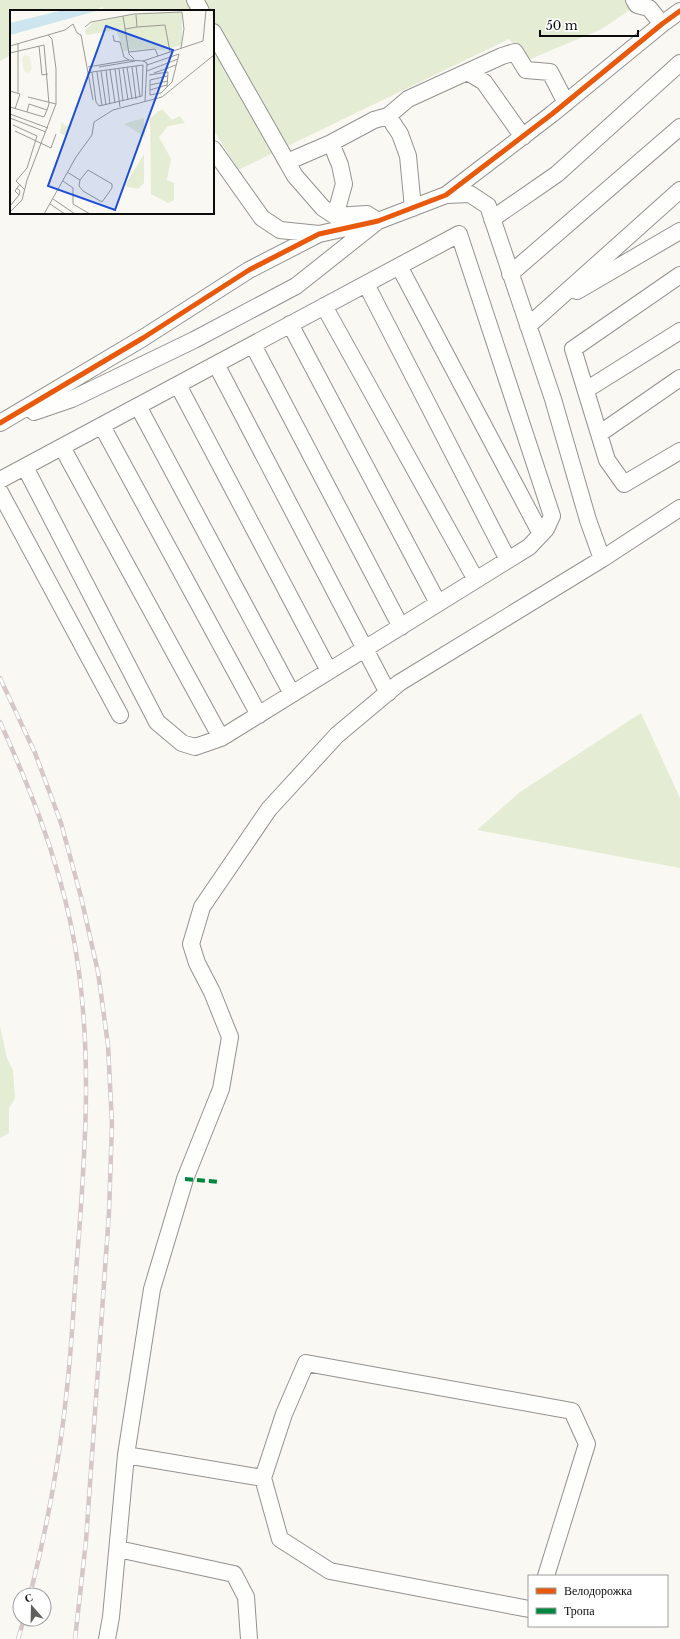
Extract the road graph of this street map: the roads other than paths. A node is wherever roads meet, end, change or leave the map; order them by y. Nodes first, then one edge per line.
1 (194, 0) edge
2 (634, 0) edge
3 (200, 10) edge
4 (680, 11) edge
5 (662, 24) junction
6 (214, 34) edge
7 (680, 63) edge
8 (469, 73) junction
9 (566, 103) junction
10 (388, 116) junction
11 (680, 127) edge
12 (523, 137) junction
13 (331, 143) junction
14 (214, 150) edge
15 (287, 162) junction
16 (680, 190) edge
17 (446, 195) junction
18 (413, 208) junction
19 (335, 216) junction
20 (492, 219) junction
21 (378, 222) junction
22 (680, 231) edge
23 (319, 234) junction
24 (399, 266) junction
25 (510, 274) junction
26 (680, 275) edge
27 (366, 284) junction
28 (324, 306) junction
29 (550, 306) junction
30 (290, 324) junction
31 (528, 326) junction
32 (680, 331) edge
33 (253, 345) junction
34 (216, 364) junction
35 (680, 378) edge
36 (178, 385) junction
37 (586, 390) junction
38 (138, 406) junction
39 (3, 422) edge
40 (102, 426) junction
41 (599, 434) junction
42 (62, 447) junction
43 (680, 451) edge
44 (25, 467) junction
45 (0, 480) edge
46 (0, 492) edge
47 (680, 508) edge
48 (541, 534) junction
49 (602, 559) junction
50 (508, 560) junction
51 (476, 580) junction
52 (438, 603) junction
53 (401, 626) junction
54 (364, 650) junction
55 (329, 671) junction
56 (388, 693) junction
57 (292, 694) junction
58 (120, 715) dead end
59 (259, 715) junction
60 (222, 738) junction
61 (126, 1455) junction
62 (263, 1478) junction
63 (118, 1548) junction
64 (546, 1575) edge
65 (528, 1609) edge
66 (108, 1639) edge
67 (248, 1639) edge

1 - 3 street
2 - 5 street
4 - 5 street
5 - 9 street
6 - 15 street
7 - 20 street
8 - 9 street
8 - 10 street
8 - 12 street
9 - 12 street
10 - 13 street
10 - 18 street
11 - 25 street
12 - 17 street
13 - 15 street
13 - 19 street
14 - 23 street
15 - 19 street
16 - 29 street
17 - 18 street
17 - 20 street
18 - 21 street
19 - 21 street
20 - 25 street
21 - 23 street
21 - 39 street
22 - 29 street
23 - 39 street
24 - 27 street
24 - 48 street
24 - 48 street
25 - 31 street
26 - 37 street
27 - 28 street
27 - 50 street
28 - 30 street
28 - 51 street
29 - 31 street
30 - 33 street
30 - 52 street
31 - 49 street
32 - 37 street
33 - 34 street
33 - 53 street
34 - 36 street
34 - 54 street
35 - 41 street
36 - 38 street
36 - 55 street
37 - 41 street
38 - 40 street
38 - 57 street
40 - 42 street
40 - 59 street
41 - 43 street
42 - 44 street
42 - 60 street
44 - 45 street
44 - 60 street
46 - 58 street
47 - 49 street
48 - 50 street
49 - 56 street
50 - 51 street
51 - 52 street
52 - 53 street
53 - 54 street
54 - 55 street
54 - 56 street
55 - 57 street
56 - 61 street
57 - 59 street
59 - 60 street
61 - 62 street
61 - 63 street
62 - 64 street
62 - 65 street
63 - 66 street
63 - 67 street

